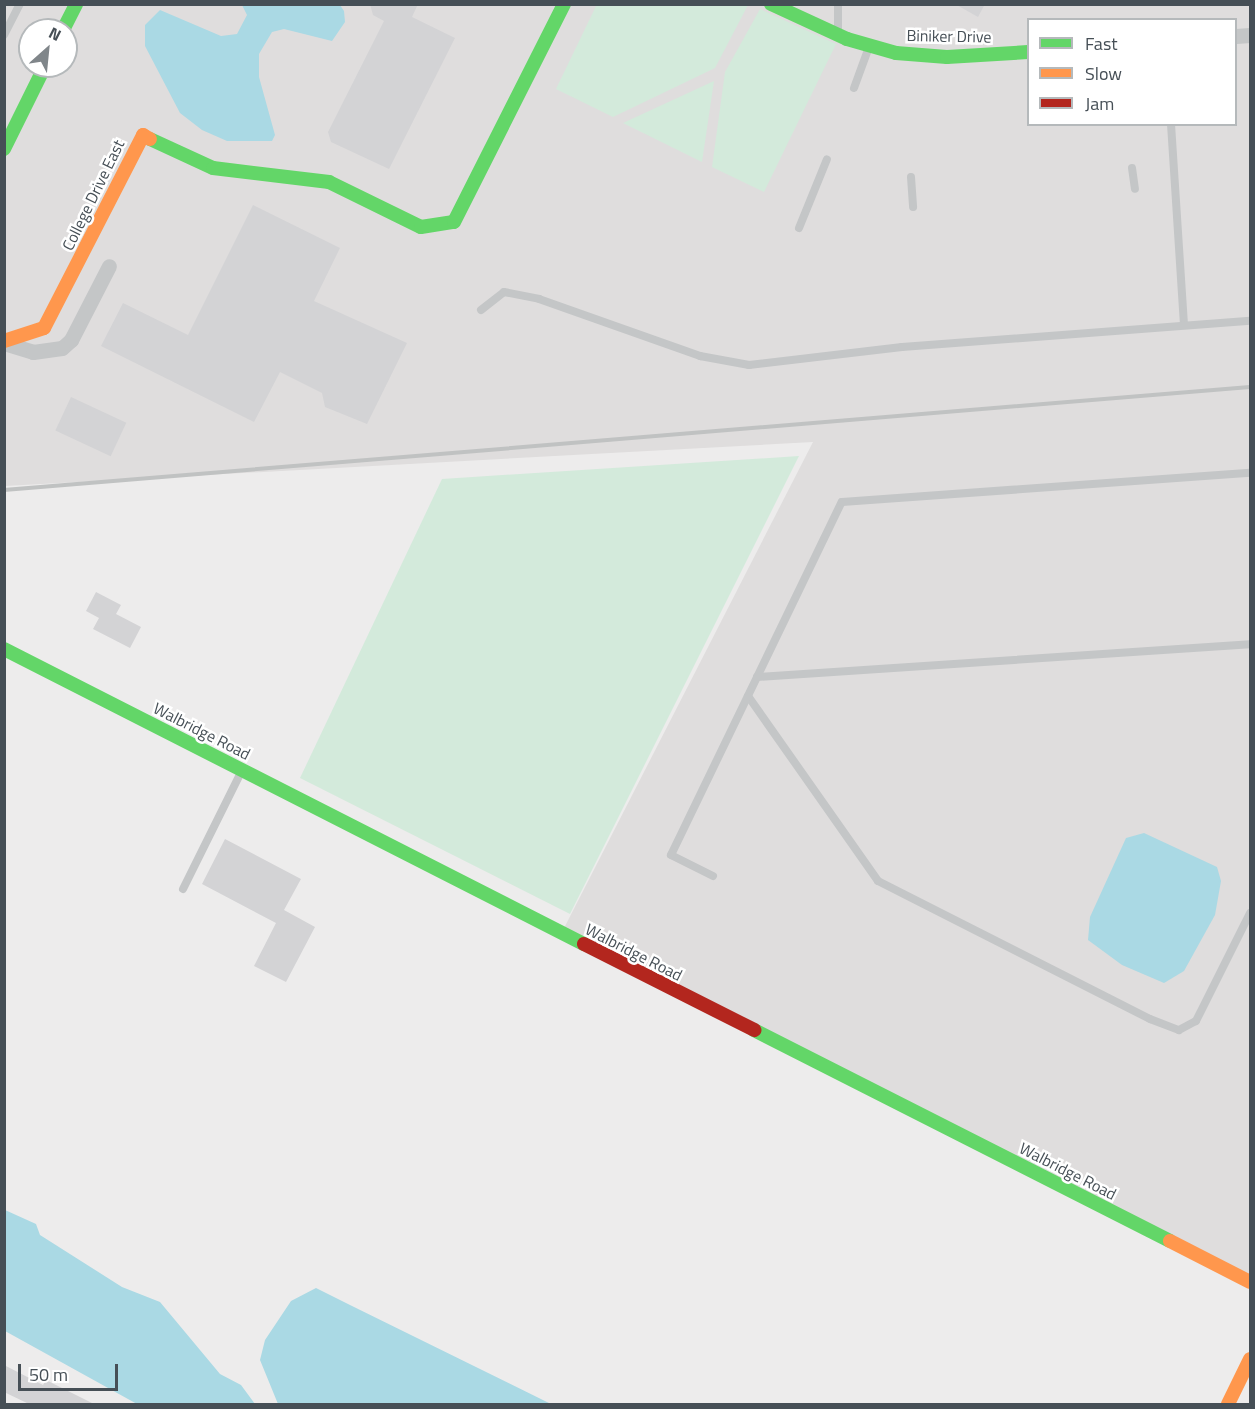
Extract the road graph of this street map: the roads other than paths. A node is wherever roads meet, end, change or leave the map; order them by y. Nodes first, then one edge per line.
1 (20, 4) edge
2 (76, 4) edge
3 (564, 4) edge
4 (771, 4) edge
5 (838, 4) edge
6 (69, 18) edge
7 (8, 19) edge
8 (4, 34) edge
9 (838, 36) junction
10 (869, 47) junction
11 (1027, 52) edge
12 (39, 78) edge
13 (854, 88) dead end
14 (1171, 126) edge
15 (4, 149) edge
16 (827, 159) dead end
17 (1132, 168) dead end
18 (911, 177) dead end
19 (1135, 189) dead end
20 (913, 207) dead end
21 (799, 228) dead end
22 (109, 266) dead end
23 (481, 310) dead end
24 (1251, 321) edge
25 (1184, 325) junction
26 (4, 342) edge
27 (1251, 473) edge
28 (1251, 644) edge
29 (4, 649) edge
30 (757, 677) junction
31 (748, 696) junction
32 (242, 770) junction
33 (713, 876) dead end
34 (183, 889) dead end
35 (1251, 913) edge
36 (1251, 1282) edge
37 (1251, 1359) edge
38 (1228, 1404) edge

1 - 7 lane
2 - 6 street
3 - 26 street, College Drive East
4 - 9 street, Biniker Drive
5 - 9 lane
7 - 8 lane
9 - 10 street, Biniker Drive
10 - 11 street, Biniker Drive
10 - 13 lane
12 - 15 street
14 - 25 lane
16 - 21 lane
17 - 19 lane
18 - 20 lane
22 - 26 street, College Drive East
23 - 25 lane
24 - 25 lane
27 - 30 lane
28 - 30 lane
29 - 32 street, Walbridge Road
30 - 31 lane
31 - 33 lane
31 - 35 lane
32 - 34 lane
32 - 36 street, Walbridge Road
37 - 38 street

